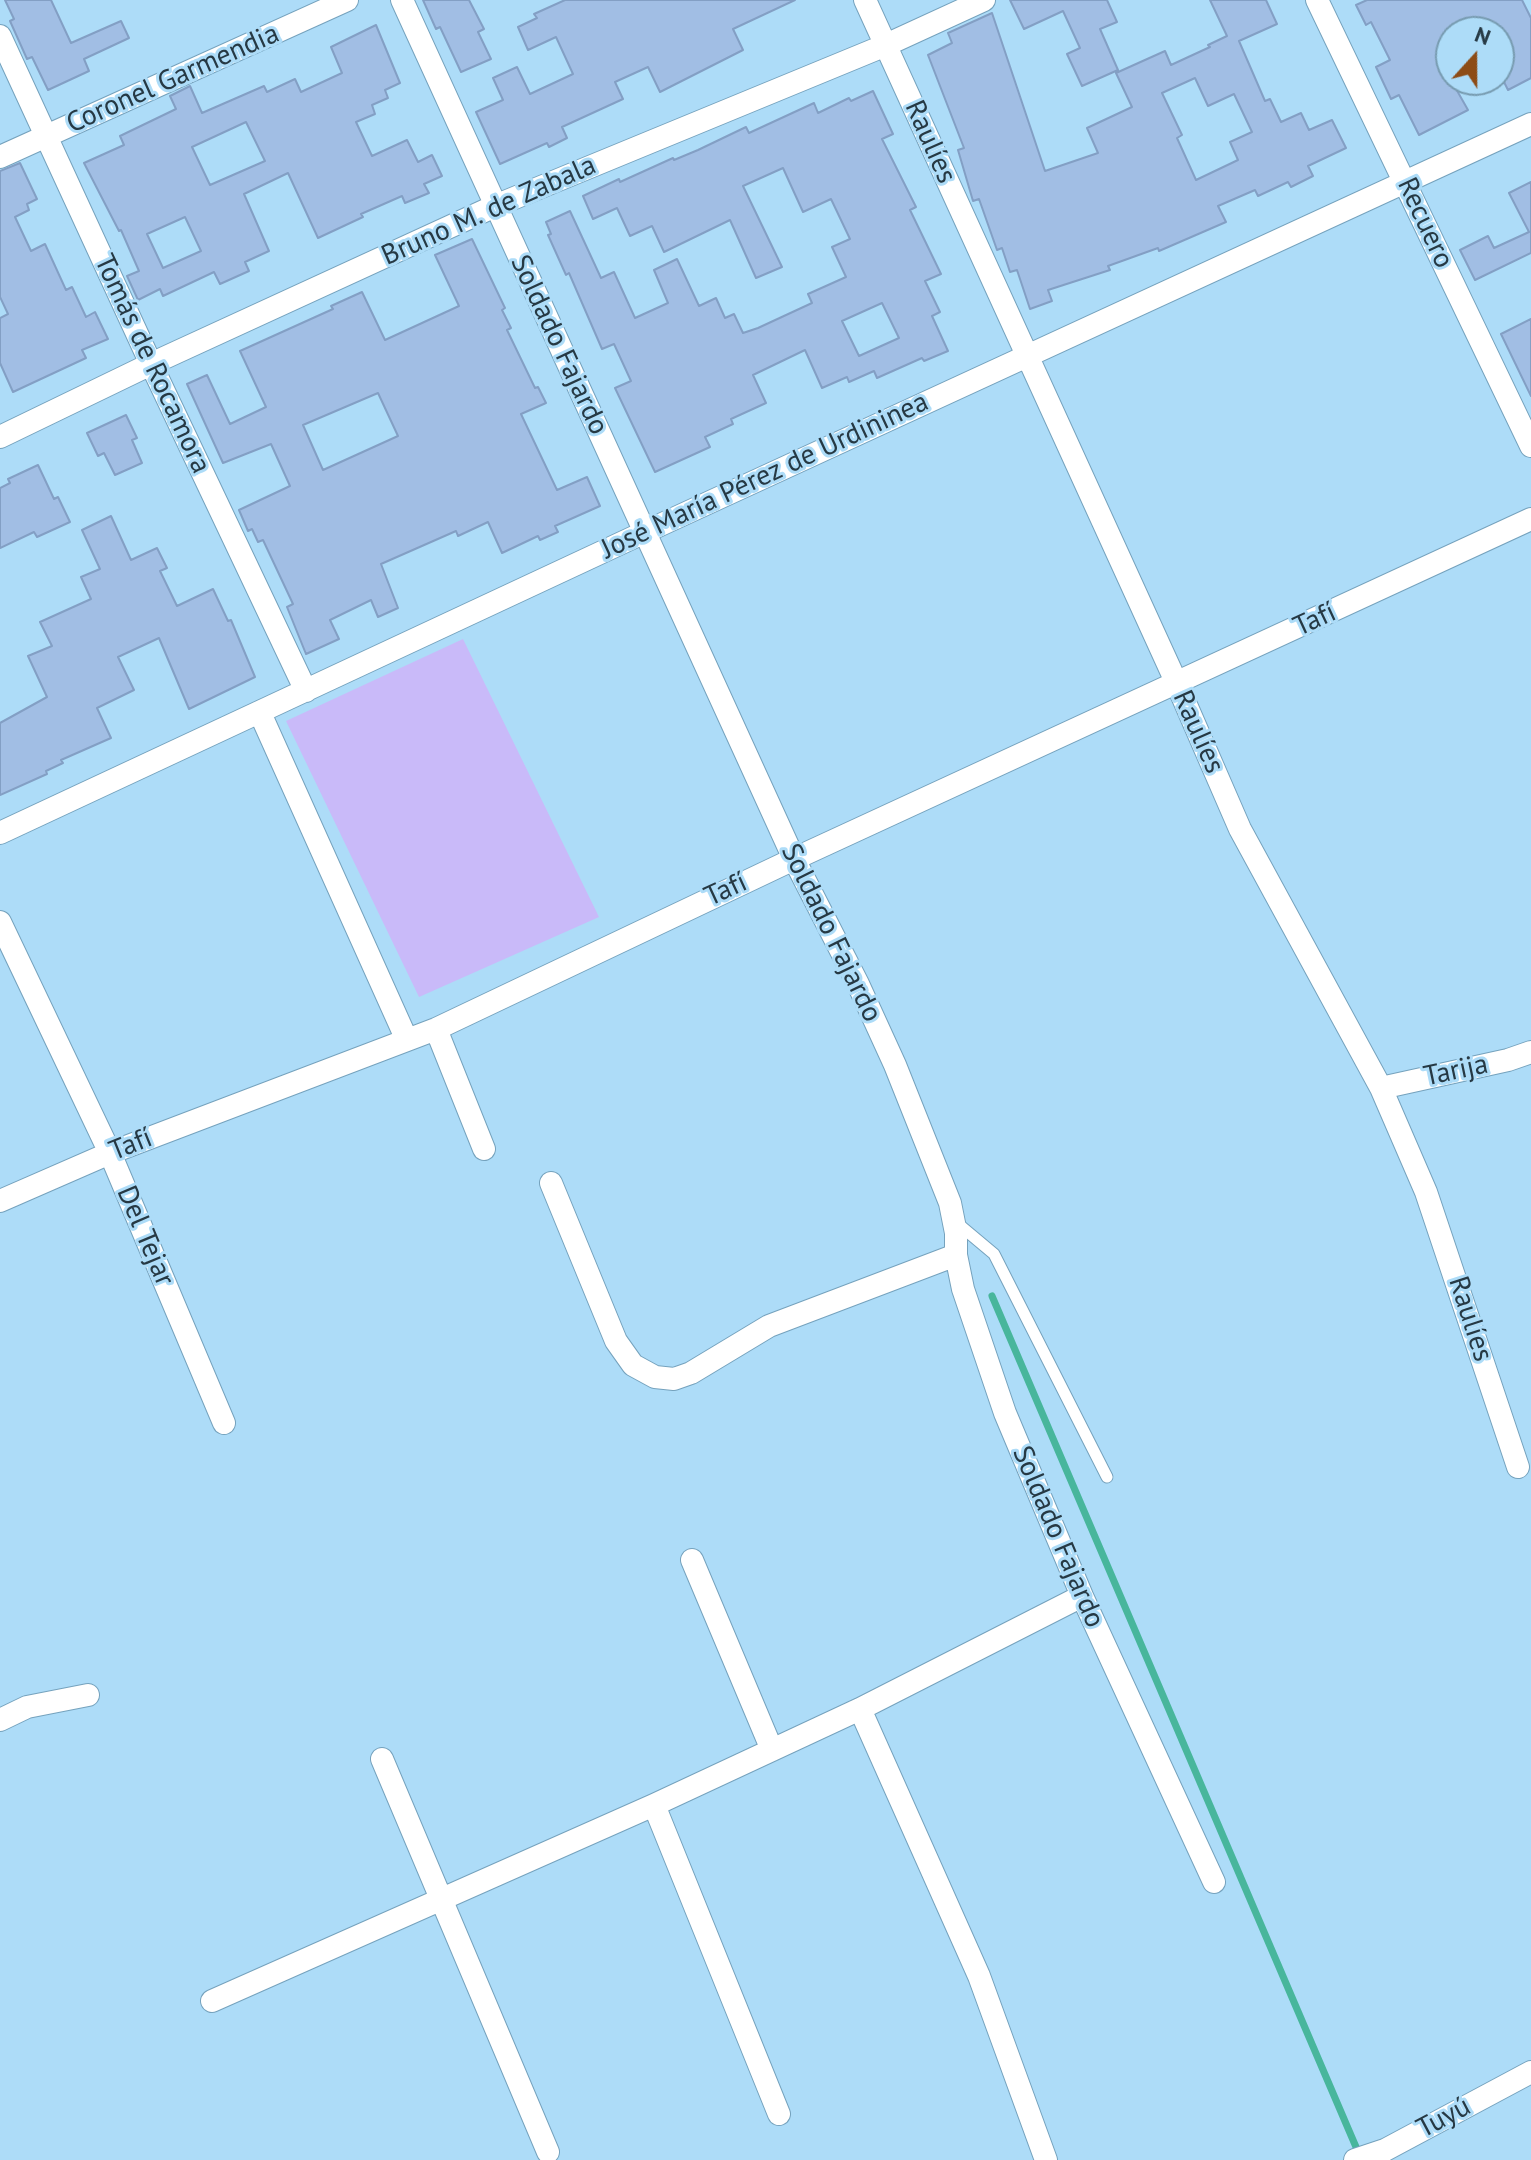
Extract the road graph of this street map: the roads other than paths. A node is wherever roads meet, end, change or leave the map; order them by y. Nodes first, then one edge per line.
1 (347, 0) edge
2 (402, 0) edge
3 (865, 0) edge
4 (984, 0) edge
5 (1317, 0) edge
6 (0, 36) edge
7 (886, 45) junction
8 (1531, 124) edge
9 (46, 136) junction
10 (0, 157) edge
11 (1405, 180) junction
12 (495, 206) junction
13 (1025, 356) junction
14 (151, 364) junction
15 (0, 437) edge
16 (1531, 446) edge
17 (1531, 519) edge
18 (645, 532) junction
19 (1177, 684) junction
20 (306, 691) junction
21 (260, 713) junction
22 (0, 833) edge
23 (794, 859) junction
24 (0, 922) edge
25 (436, 1029) junction
26 (406, 1038) junction
27 (1531, 1052) edge
28 (1381, 1088) junction
29 (484, 1149) dead end
30 (110, 1153) junction
31 (551, 1183) dead end
32 (0, 1201) edge
33 (953, 1220) junction
34 (956, 1255) junction
35 (224, 1423) dead end
36 (1518, 1467) dead end
37 (1107, 1477) dead end
38 (692, 1560) dead end
39 (1082, 1596) junction
40 (88, 1695) dead end
41 (860, 1709) junction
42 (0, 1720) edge
43 (772, 1750) junction
44 (382, 1759) dead end
45 (654, 1805) junction
46 (1214, 1882) dead end
47 (441, 1899) junction
48 (212, 2001) dead end
49 (1531, 2072) edge
50 (779, 2114) dead end
51 (548, 2152) dead end
52 (1046, 2160) edge
53 (1355, 2160) edge

1 - 9 street, Coronel Garmendia
2 - 12 street, Soldado Fajardo
3 - 7 street, Raulíes
4 - 7 street, Bruno M. de Zabala
5 - 11 street, Recuero
6 - 9 street, Tomás de Rocamora
7 - 12 street, Bruno M. de Zabala
7 - 13 street, Raulíes
8 - 11 street, José María Pérez de Urdininea
9 - 10 street, Coronel Garmendia
9 - 14 street, Tomás de Rocamora
11 - 13 street, José María Pérez de Urdininea
11 - 16 street, Recuero
12 - 14 street, Bruno M. de Zabala
12 - 18 street, Soldado Fajardo
13 - 18 street, José María Pérez de Urdininea
13 - 19 street, Raulíes
14 - 15 street, Bruno M. de Zabala
14 - 20 street, Tomás de Rocamora
17 - 19 street, Tafí
18 - 20 street, José María Pérez de Urdininea
18 - 23 street, Soldado Fajardo
19 - 23 street, Tafí
19 - 28 street, Raulíes
20 - 21 street, José María Pérez de Urdininea
21 - 22 street, José María Pérez de Urdininea
21 - 26 street
23 - 25 street, Tafí
23 - 33 street, Soldado Fajardo
24 - 30 street, Del Tejar
25 - 26 street, Tafí
25 - 29 street
26 - 30 street, Tafí
27 - 28 street, Tarija
28 - 36 street, Raulíes
30 - 32 street, Tafí
30 - 35 street, Del Tejar
31 - 34 street
33 - 34 street, Soldado Fajardo
33 - 37 lane
34 - 39 street, Soldado Fajardo
38 - 43 street
39 - 41 street
39 - 46 street, Soldado Fajardo
40 - 42 street
41 - 43 street
41 - 52 street
43 - 45 street
44 - 47 street
45 - 47 street
45 - 50 street
47 - 48 street
47 - 51 street
49 - 53 street, Tuyú

